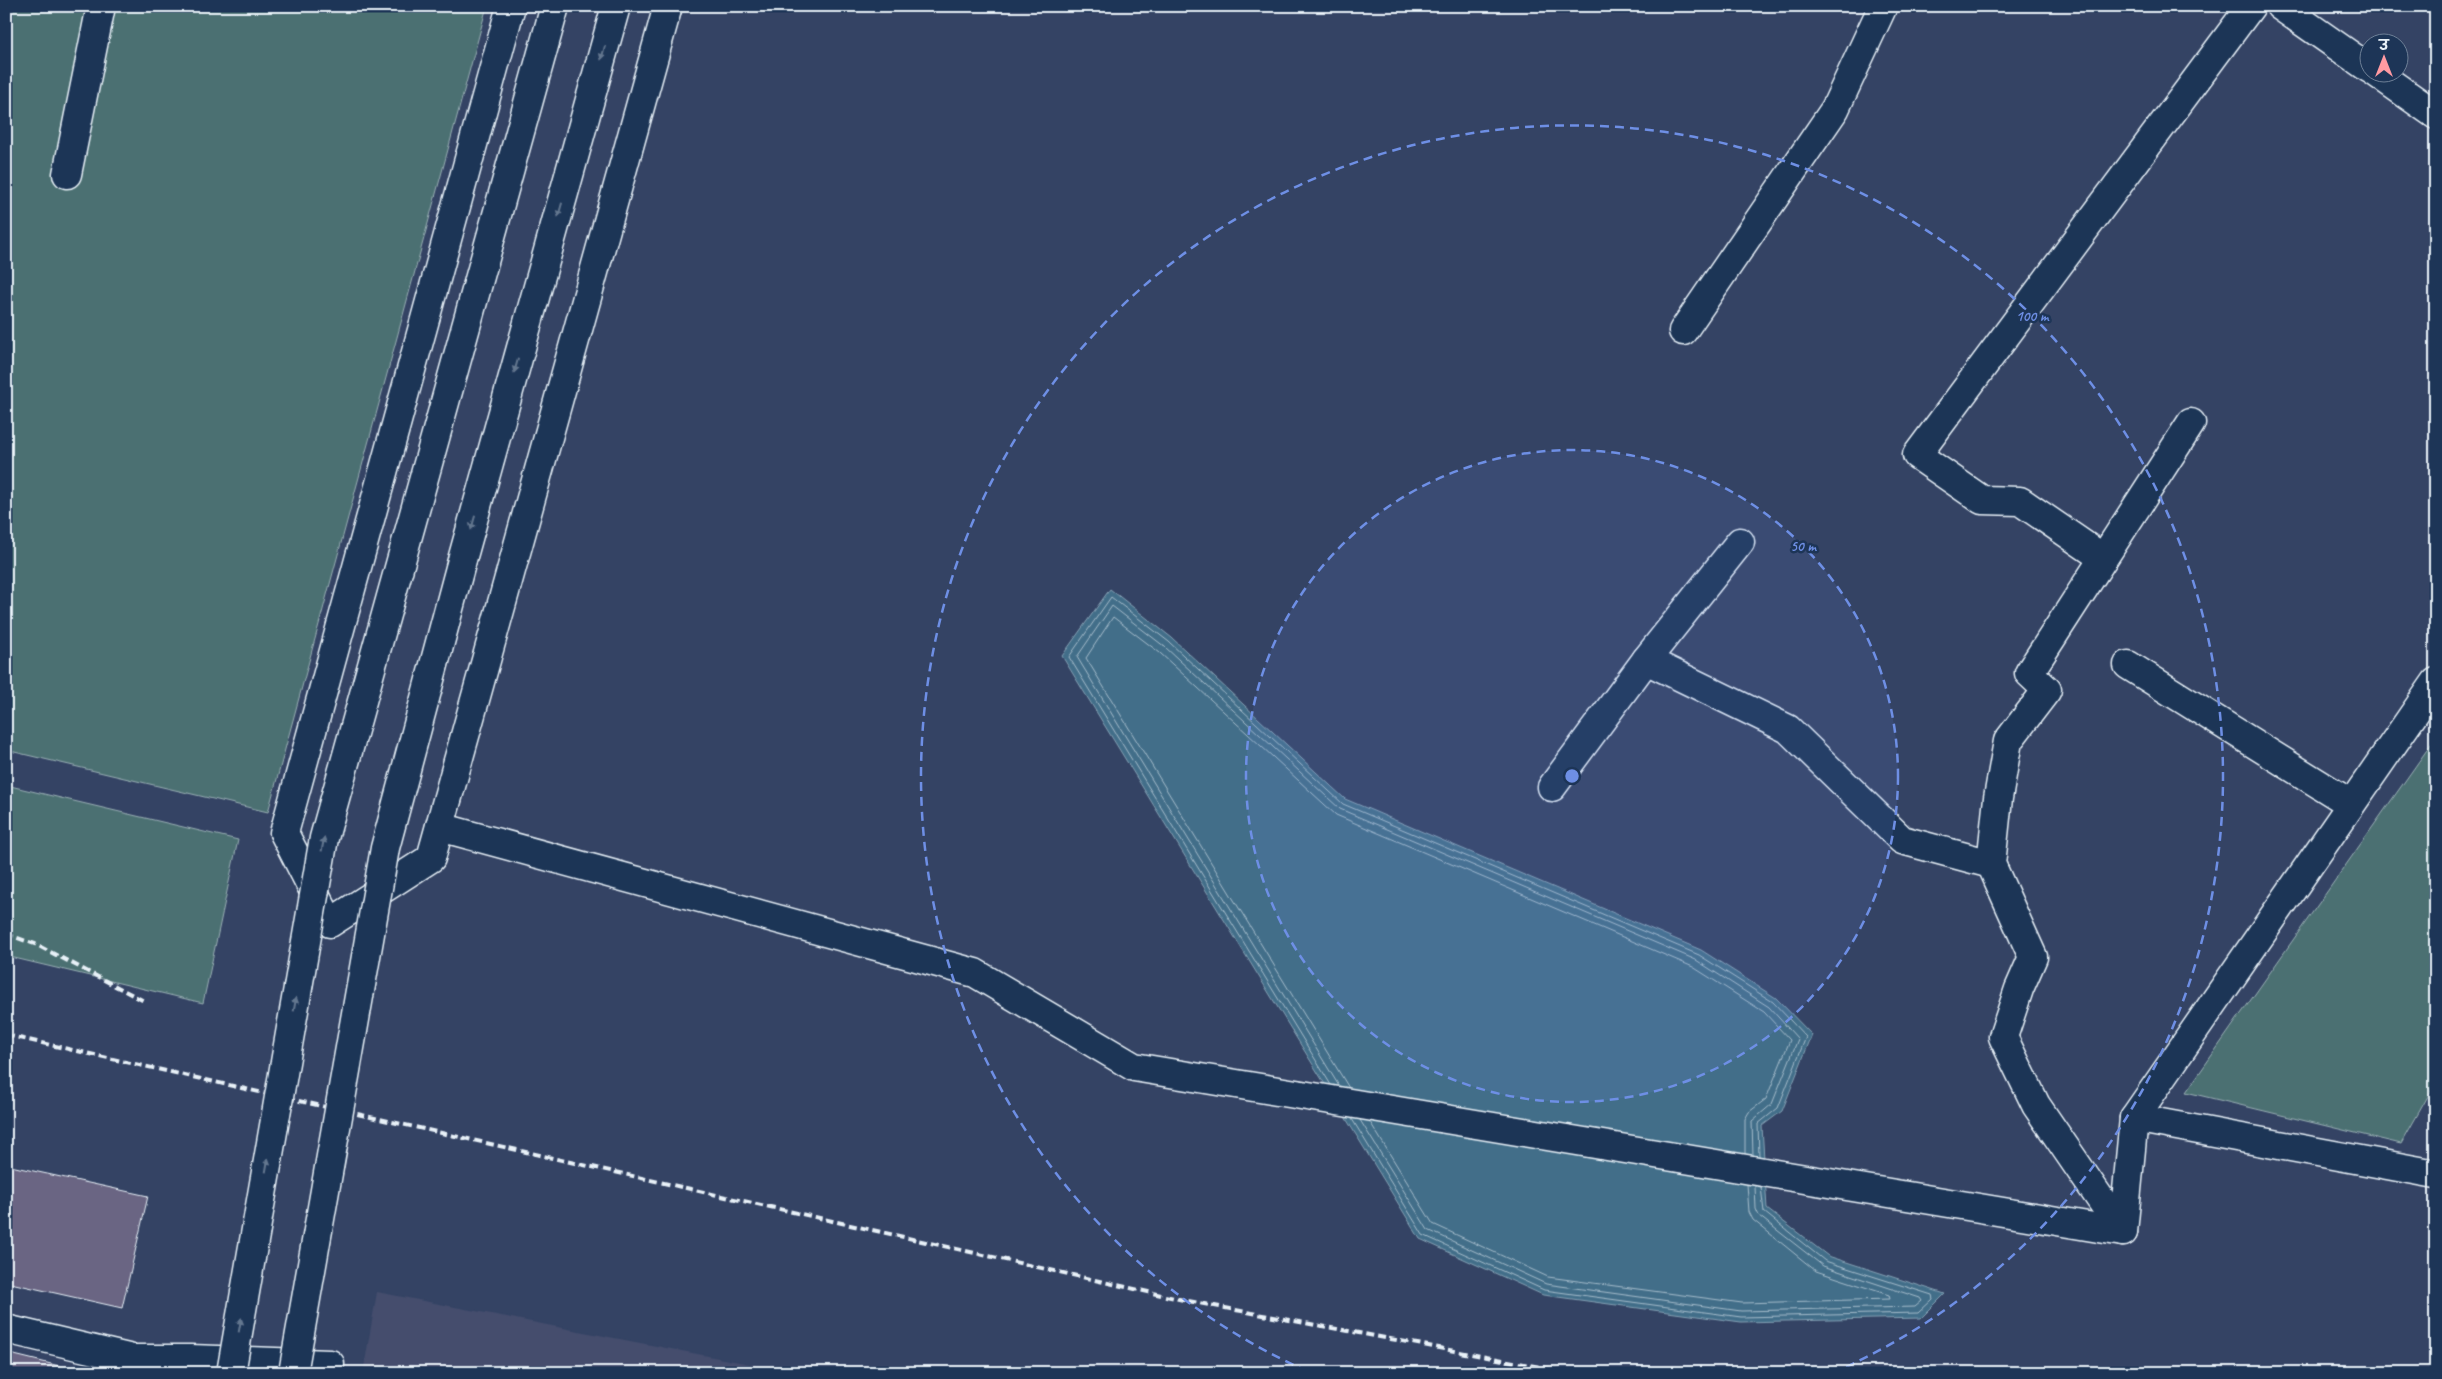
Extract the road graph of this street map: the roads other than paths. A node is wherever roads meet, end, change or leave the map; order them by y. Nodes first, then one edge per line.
1 (101, 6) edge
2 (511, 6) edge
3 (555, 6) edge
4 (616, 6) edge
5 (668, 6) edge
6 (1883, 6) edge
7 (2251, 6) edge
8 (2280, 6) edge
9 (2360, 62) edge
10 (2389, 82) edge
11 (2436, 115) edge
12 (67, 174) dead end
13 (1682, 331) dead end
14 (2191, 422) dead end
15 (1740, 542) dead end
16 (2103, 558) junction
17 (1646, 660) junction
18 (2128, 665) dead end
19 (2436, 682) edge
20 (1552, 787) dead end
21 (2351, 804) junction
22 (440, 827) junction
23 (1991, 864) junction
24 (2134, 1118) junction
25 (2432, 1165) edge
26 (2123, 1232) junction
27 (6, 1329) edge
28 (132, 1366) edge
29 (189, 1366) edge
30 (231, 1373) edge
31 (293, 1373) edge
32 (328, 1373) edge

1 - 12 street
2 - 22 street
30 -> 3 street, bridge
4 -> 31 street, bridge
5 - 22 street
6 - 13 street
7 - 16 street
8 - 9 street
10 - 11 street
14 - 16 street
15 - 17 street
16 - 23 street
17 - 20 street
17 - 23 street
18 - 21 street
19 - 21 street
21 - 24 street
22 - 26 street
23 - 26 street
24 - 25 street
24 - 26 street
27 - 28 street
28 - 29 street
29 - 32 street

